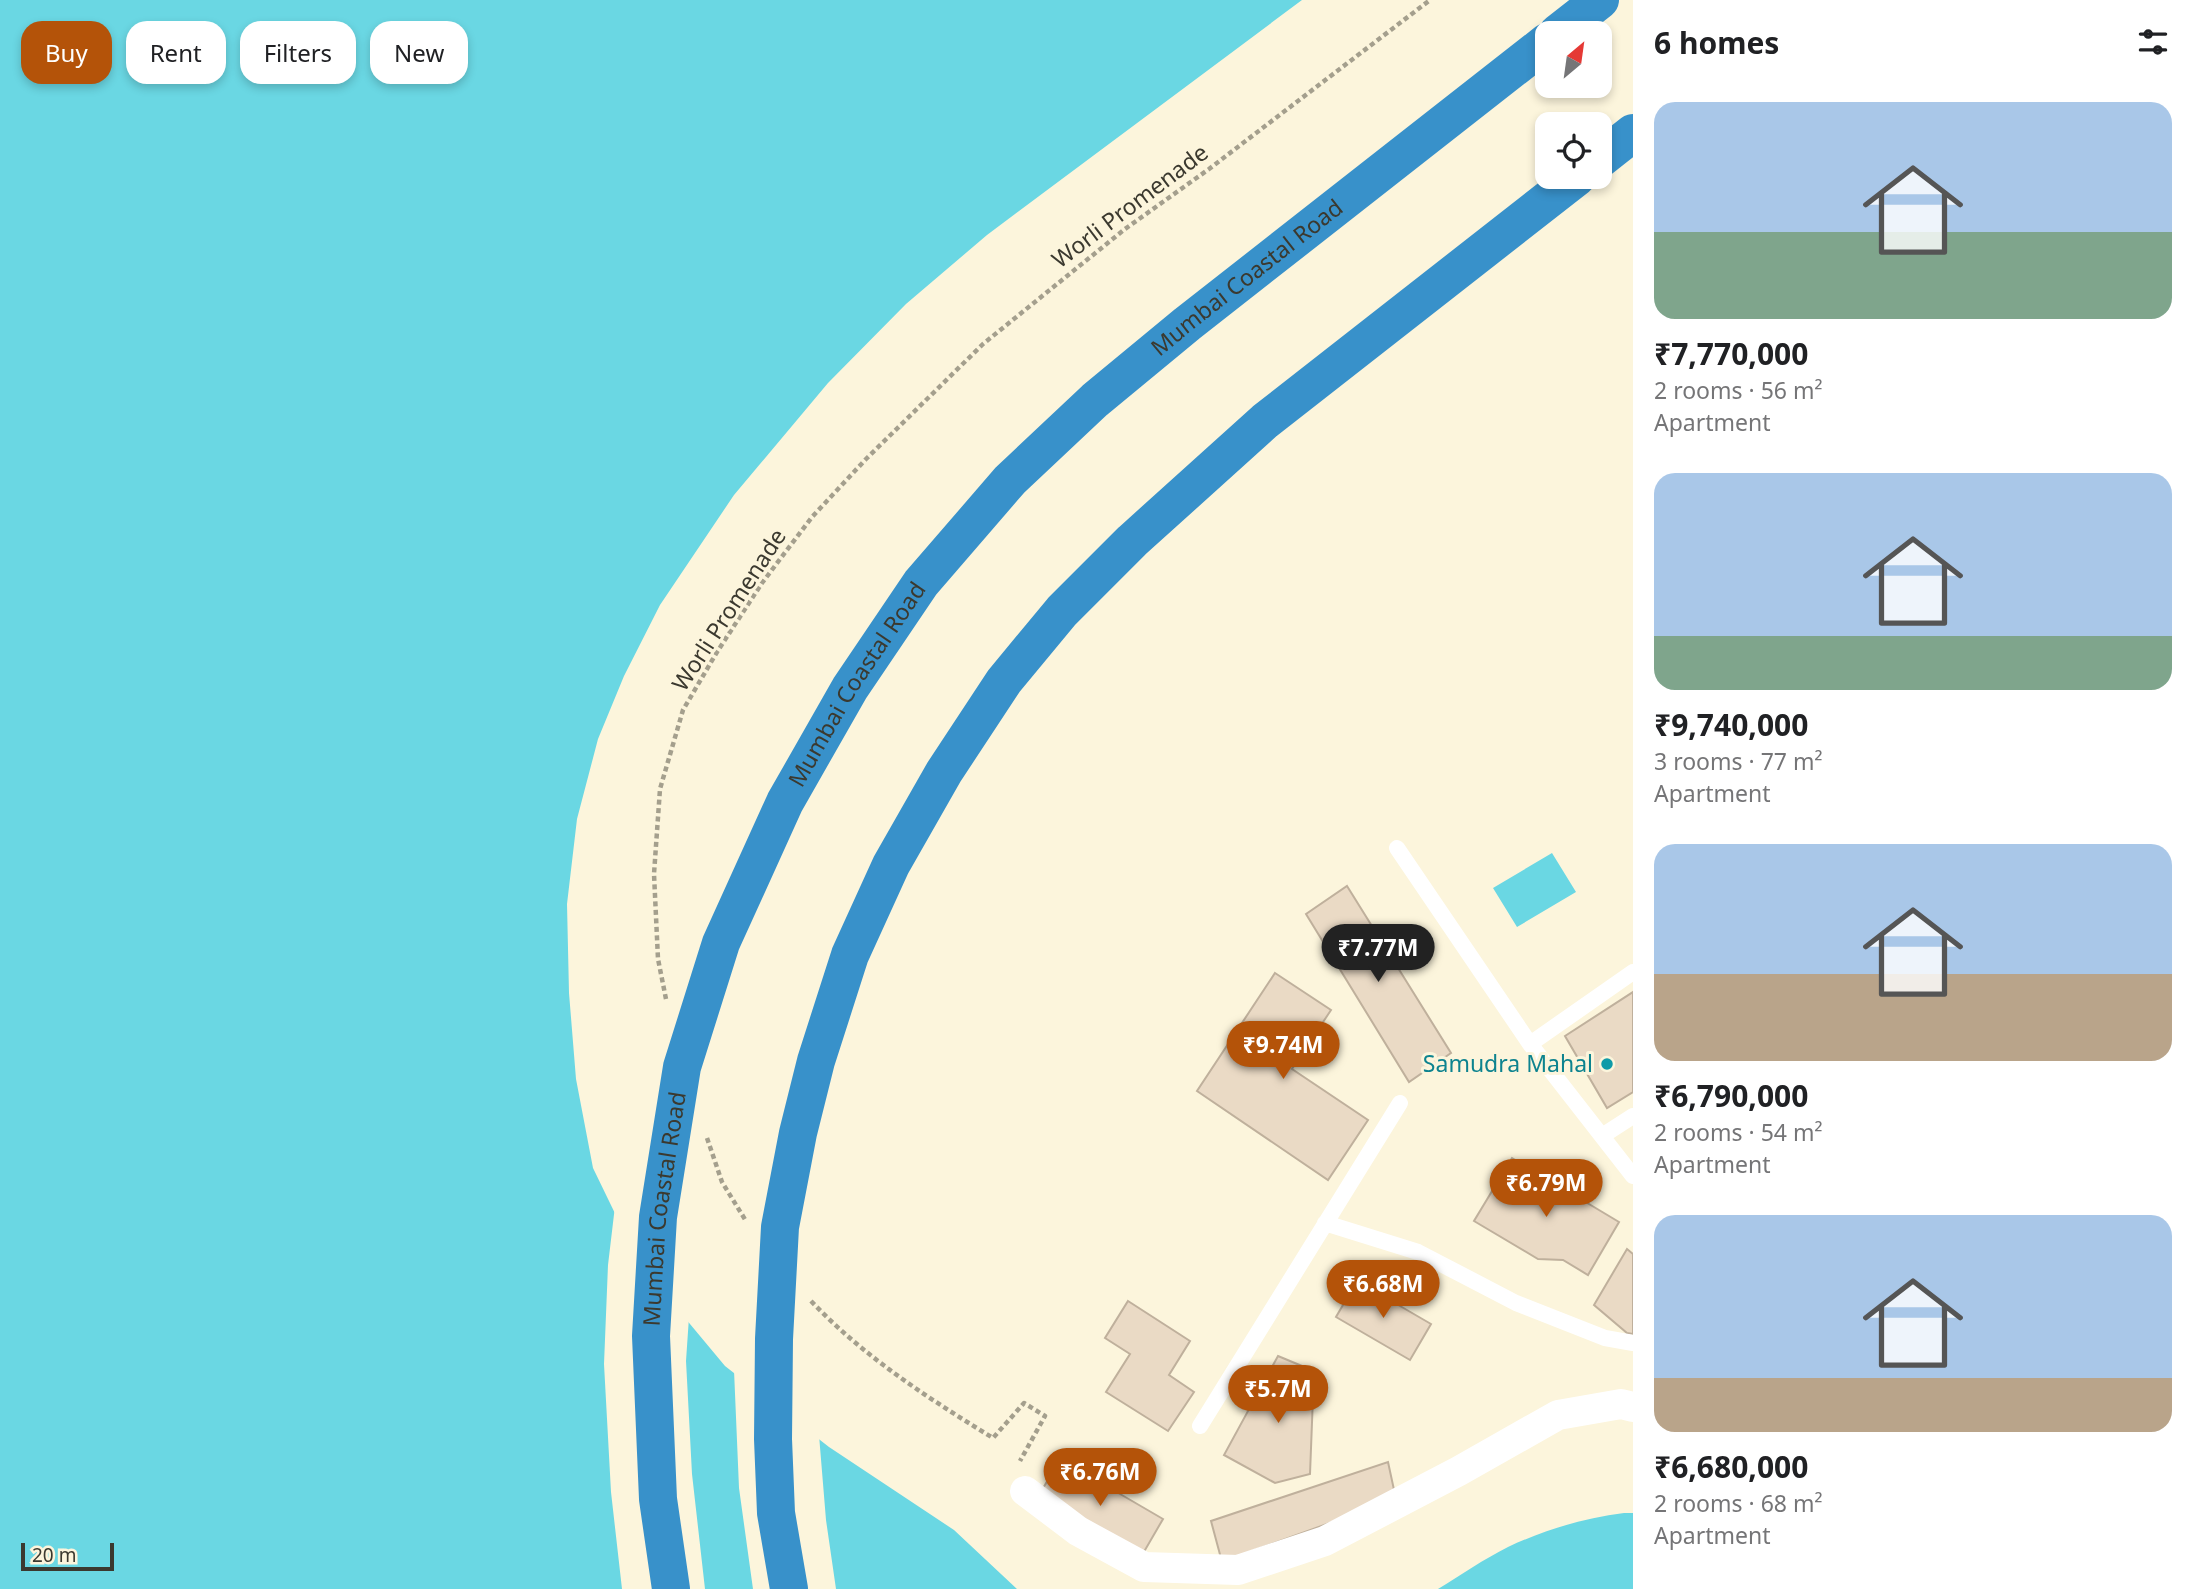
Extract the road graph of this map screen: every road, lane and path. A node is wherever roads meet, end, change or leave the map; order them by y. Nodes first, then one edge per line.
1 (1430, 0) edge
2 (1600, 0) edge
3 (1573, 21) edge
4 (1535, 51) edge
5 (1633, 133) edge
6 (1612, 150) edge
7 (1562, 189) edge
8 (1397, 848) dead end
9 (1633, 972) edge
10 (668, 1010) dead end
11 (1530, 1044) junction
12 (1400, 1103) dead end
13 (1633, 1116) edge
14 (706, 1136) dead end
15 (1602, 1136) junction
16 (1633, 1176) edge
17 (1325, 1223) junction
18 (750, 1228) dead end
19 (810, 1300) dead end
20 (1633, 1343) edge
21 (1633, 1407) edge
22 (1200, 1426) dead end
23 (1025, 1491) joint
24 (671, 1589) edge
25 (789, 1589) edge

1 - 10 path, Worli Promenade
2 - 3 highway
4 - 24 highway, Mumbai Coastal Road
5 - 6 highway
7 - 25 highway
8 - 11 lane
9 - 11 lane
11 - 15 lane
12 - 17 lane
13 - 15 lane
14 - 18 path
15 - 16 lane
17 - 20 lane
17 - 22 lane
19 - 23 path
21 - 23 street

